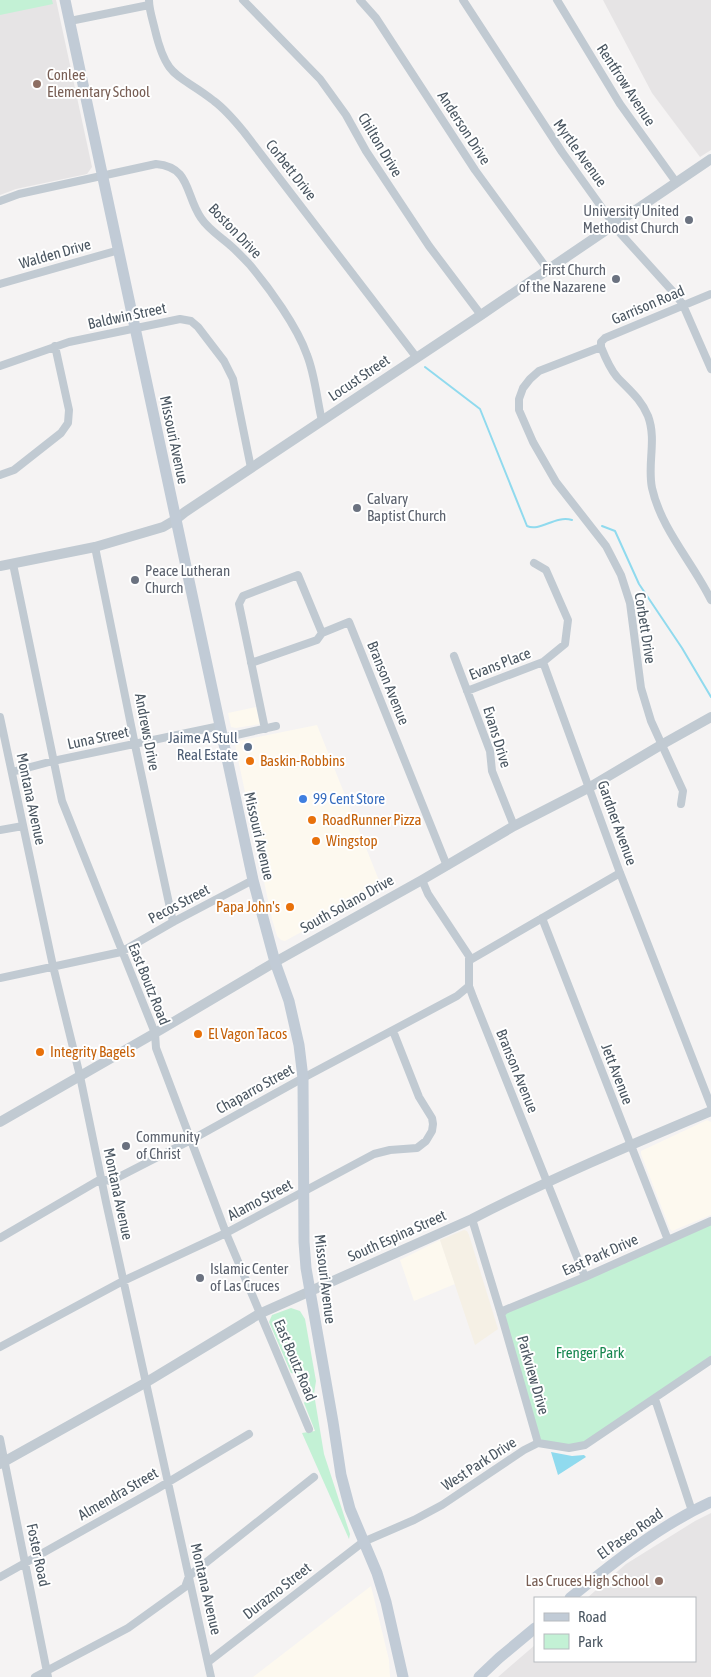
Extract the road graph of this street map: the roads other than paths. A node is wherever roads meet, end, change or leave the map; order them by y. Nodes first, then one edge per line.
1 (65, 0) edge
2 (243, 0) edge
3 (360, 0) edge
4 (464, 0) edge
5 (557, 0) edge
6 (149, 2) edge
7 (70, 22) junction
8 (711, 159) edge
9 (103, 176) junction
10 (676, 182) junction
11 (0, 201) edge
12 (614, 224) junction
13 (119, 250) junction
14 (548, 270) junction
15 (0, 284) edge
16 (711, 294) edge
17 (683, 305) junction
18 (481, 315) junction
19 (134, 328) junction
20 (55, 346) junction
21 (601, 347) junction
22 (416, 358) junction
23 (0, 366) edge
24 (711, 368) edge
25 (523, 388) joint
26 (322, 421) junction
27 (251, 468) junction
28 (0, 475) edge
29 (176, 520) junction
30 (95, 547) junction
31 (534, 563) dead end
32 (12, 564) junction
33 (0, 566) edge
34 (711, 600) edge
35 (322, 633) junction
36 (454, 656) dead end
37 (542, 662) junction
38 (251, 663) junction
39 (467, 691) junction
40 (0, 717) edge
41 (711, 717) edge
42 (220, 726) junction
43 (276, 726) dead end
44 (265, 729) junction
45 (223, 738) junction
46 (661, 744) junction
47 (135, 745) junction
48 (54, 761) junction
49 (12, 772) junction
50 (590, 787) junction
51 (681, 804) dead end
52 (23, 826) junction
53 (514, 826) junction
54 (0, 830) edge
55 (446, 866) junction
56 (620, 873) junction
57 (253, 880) junction
58 (422, 880) junction
59 (542, 918) junction
60 (173, 922) junction
61 (121, 952) junction
62 (470, 960) junction
63 (275, 962) junction
64 (52, 966) junction
65 (0, 978) edge
66 (469, 986) junction
67 (393, 1031) junction
68 (155, 1033) junction
69 (80, 1076) junction
70 (302, 1078) junction
71 (711, 1106) edge
72 (711, 1111) edge
73 (0, 1122) edge
74 (191, 1140) junction
75 (630, 1145) junction
76 (101, 1179) junction
77 (547, 1183) junction
78 (304, 1192) junction
79 (472, 1219) junction
80 (711, 1221) edge
81 (226, 1233) junction
82 (0, 1238) edge
83 (668, 1240) junction
84 (585, 1277) junction
85 (123, 1281) junction
86 (309, 1292) junction
87 (260, 1314) junction
88 (502, 1314) junction
89 (0, 1347) edge
90 (711, 1360) edge
91 (145, 1383) junction
92 (655, 1399) junction
93 (310, 1429) dead end
94 (250, 1434) dead end
95 (0, 1439) edge
96 (538, 1443) junction
97 (2, 1463) edge
98 (314, 1477) dead end
99 (167, 1482) junction
100 (711, 1502) edge
101 (692, 1511) junction
102 (363, 1542) junction
103 (26, 1562) junction
104 (189, 1576) junction
105 (0, 1577) edge
106 (571, 1597) edge
107 (534, 1629) edge
108 (208, 1662) junction
109 (48, 1674) edge
110 (36, 1677) edge
111 (211, 1677) edge
112 (403, 1677) edge
113 (479, 1677) edge

1 - 7 main road, Missouri Avenue
2 - 18 street, Chilton Drive
3 - 14 street, Anderson Drive
4 - 12 street, Myrtle Avenue
5 - 10 street, Rentfrow Avenue
6 - 7 street
6 - 22 street, Corbett Drive
7 - 9 main road, Missouri Avenue
8 - 10 street, Locust Street
9 - 11 street, Boston Drive
9 - 13 main road, Missouri Avenue
9 - 26 street, Boston Drive
10 - 12 street, Locust Street
12 - 14 street, Locust Street
12 - 17 street, Myrtle Avenue
13 - 15 street, Walden Drive
13 - 19 main road, Missouri Avenue
14 - 18 street, Locust Street
16 - 17 street, Garrison Road
17 - 21 street, Garrison Road
17 - 24 street, Myrtle Avenue
18 - 22 street, Locust Street
19 - 20 street, Baldwin Street
19 - 27 street, Baldwin Street
19 - 29 main road, Missouri Avenue
20 - 23 street, Baldwin Street
20 - 28 street
21 - 25 street, Garrison Road
21 - 34 street
22 - 26 street, Locust Street
25 - 46 street, Corbett Drive
26 - 27 street, Locust Street
27 - 29 street, Locust Street
29 - 30 street, Locust Street
29 - 42 main road, Missouri Avenue
30 - 32 street, Locust Street
30 - 47 street, Andrews Drive
31 - 37 street
32 - 33 street, Locust Street
32 - 48 street, East Boutz Road
35 - 38 street
35 - 38 street
35 - 55 street, Branson Avenue
36 - 39 street, Evans Drive
37 - 39 street, Evans Place
37 - 50 street, Gardner Avenue
38 - 44 street
39 - 53 street, Evans Drive
40 - 49 street, Montana Avenue
41 - 46 street, South Solano Drive
42 - 45 main road, Missouri Avenue
42 - 47 street, Luna Street
43 - 44 street
44 - 45 street
45 - 57 main road, Missouri Avenue
46 - 50 street, South Solano Drive
46 - 51 street, Corbett Drive
47 - 48 street, Luna Street
47 - 60 street, Andrews Drive
48 - 49 street, Luna Street
48 - 61 street, East Boutz Road
49 - 52 street, Montana Avenue
50 - 53 street, South Solano Drive
50 - 56 street, Gardner Avenue
52 - 54 street
52 - 64 street, Montana Avenue
53 - 55 street, South Solano Drive
55 - 58 street, South Solano Drive
56 - 59 street
56 - 71 street, Gardner Avenue
57 - 60 street, Pecos Street
57 - 63 main road, Missouri Avenue
58 - 62 street, Branson Avenue
58 - 63 street, South Solano Drive
59 - 62 street
59 - 75 street, Jett Avenue
60 - 61 street, Pecos Street
61 - 64 street, Pecos Street
61 - 68 street, East Boutz Road
62 - 66 street, Branson Avenue
63 - 68 street, South Solano Drive
63 - 70 main road, Missouri Avenue
64 - 65 street, Pecos Street
64 - 69 street, Montana Avenue
66 - 67 street, Chaparro Street
66 - 77 street, Branson Avenue
67 - 70 street, Chaparro Street
67 - 78 street, Alamo Street
68 - 69 street, South Solano Drive
68 - 74 street, East Boutz Road
69 - 73 street, South Solano Drive
69 - 76 street, Montana Avenue
70 - 74 street, Chaparro Street
70 - 78 main road, Missouri Avenue
72 - 75 street, South Espina Street
74 - 76 street, Chaparro Street
74 - 81 street, East Boutz Road
75 - 77 street, South Espina Street
75 - 83 street, Jett Avenue
76 - 82 street, Chaparro Street
76 - 85 street, Montana Avenue
77 - 79 street, South Espina Street
77 - 84 street, Branson Avenue
78 - 81 street, Alamo Street
78 - 86 main road, Missouri Avenue
79 - 86 street, South Espina Street
79 - 88 street, Parkview Drive
80 - 83 street, East Park Drive
81 - 85 street, Alamo Street
81 - 87 street, East Boutz Road
83 - 84 street, East Park Drive
84 - 88 street, East Park Drive
85 - 89 street, Alamo Street
85 - 91 street, Montana Avenue
86 - 87 street, South Espina Street
86 - 102 main road, Missouri Avenue
87 - 91 street, South Espina Street
87 - 93 street, East Boutz Road
88 - 96 street, Parkview Drive
90 - 92 street, West Park Drive
91 - 97 street, South Espina Street
91 - 99 street, Montana Avenue
92 - 96 street, West Park Drive
92 - 101 street
94 - 99 street, Almendra Street
95 - 97 street, Foster Road
96 - 102 street, West Park Drive
97 - 103 street, Foster Road
98 - 104 street
99 - 103 street, Almendra Street
99 - 104 street, Montana Avenue
100 - 101 main road, El Paseo Road
101 - 106 main road, El Paseo Road
102 - 108 street, Durazno Street
102 - 112 main road, Missouri Avenue
103 - 105 street, Almendra Street
103 - 109 street, Foster Road
104 - 108 street, Montana Avenue
104 - 109 street
107 - 113 main road
108 - 111 street, Montana Avenue
109 - 110 street

